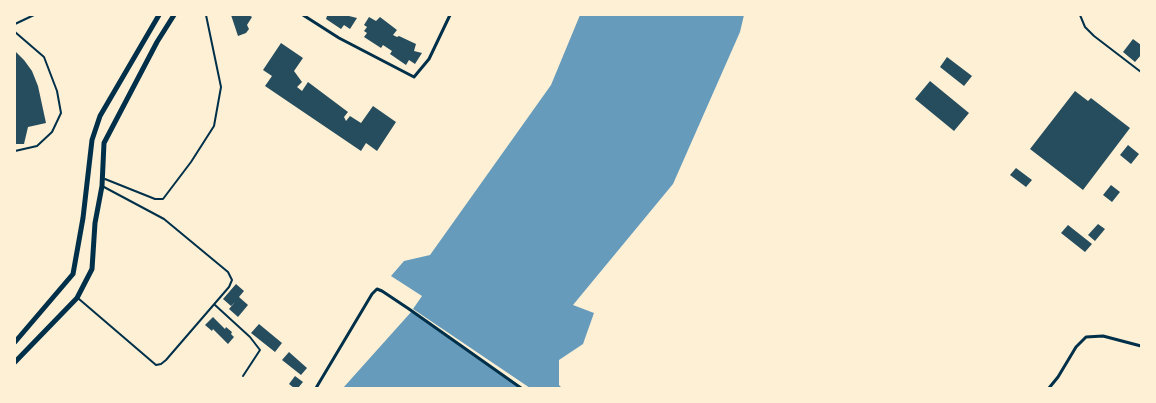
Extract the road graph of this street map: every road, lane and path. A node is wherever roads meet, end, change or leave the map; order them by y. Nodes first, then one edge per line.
1 (34, 15) edge
2 (159, 15) edge
3 (174, 15) edge
4 (206, 15) edge
5 (303, 15) edge
6 (450, 15) edge
7 (1080, 15) edge
8 (15, 24) edge
9 (15, 32) edge
10 (1141, 72) edge
11 (15, 151) edge
12 (102, 178) junction
13 (102, 186) junction
14 (77, 298) junction
15 (214, 304) junction
16 (16, 340) edge
17 (1141, 346) edge
18 (15, 362) edge
19 (243, 376) dead end
20 (316, 388) edge
21 (521, 388) edge
22 (1049, 388) edge

1 - 8 lane
2 - 16 main road
3 - 12 main road
4 - 12 lane
5 - 6 street
7 - 10 lane
9 - 11 lane
12 - 13 main road
13 - 14 main road
13 - 15 lane
14 - 15 lane
14 - 18 main road
15 - 19 lane
17 - 22 street
20 - 21 street

